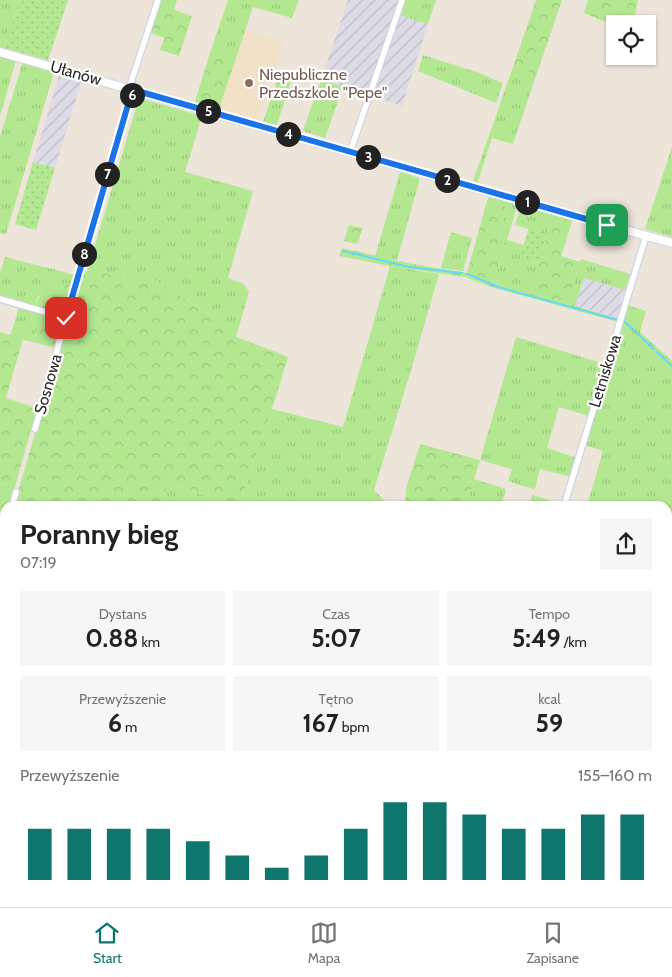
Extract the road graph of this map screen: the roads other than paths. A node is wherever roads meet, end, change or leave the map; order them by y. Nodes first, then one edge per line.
1 (158, 0) edge
2 (402, 0) edge
3 (0, 52) edge
4 (132, 89) junction
5 (350, 152) junction
6 (646, 236) junction
7 (672, 243) edge
8 (0, 299) edge
9 (66, 318) junction
10 (35, 429) dead end
11 (16, 492) dead end
12 (13, 501) edge
13 (566, 501) edge

1 - 4 street, Sosnowa
2 - 5 street
3 - 4 street, Ułanów
4 - 5 street, Ułanów
4 - 9 street, Sosnowa
5 - 6 street, Ułanów
6 - 7 street, Ułanów
6 - 13 street, Letniskowa
8 - 9 street
9 - 10 street, Sosnowa
11 - 12 street

